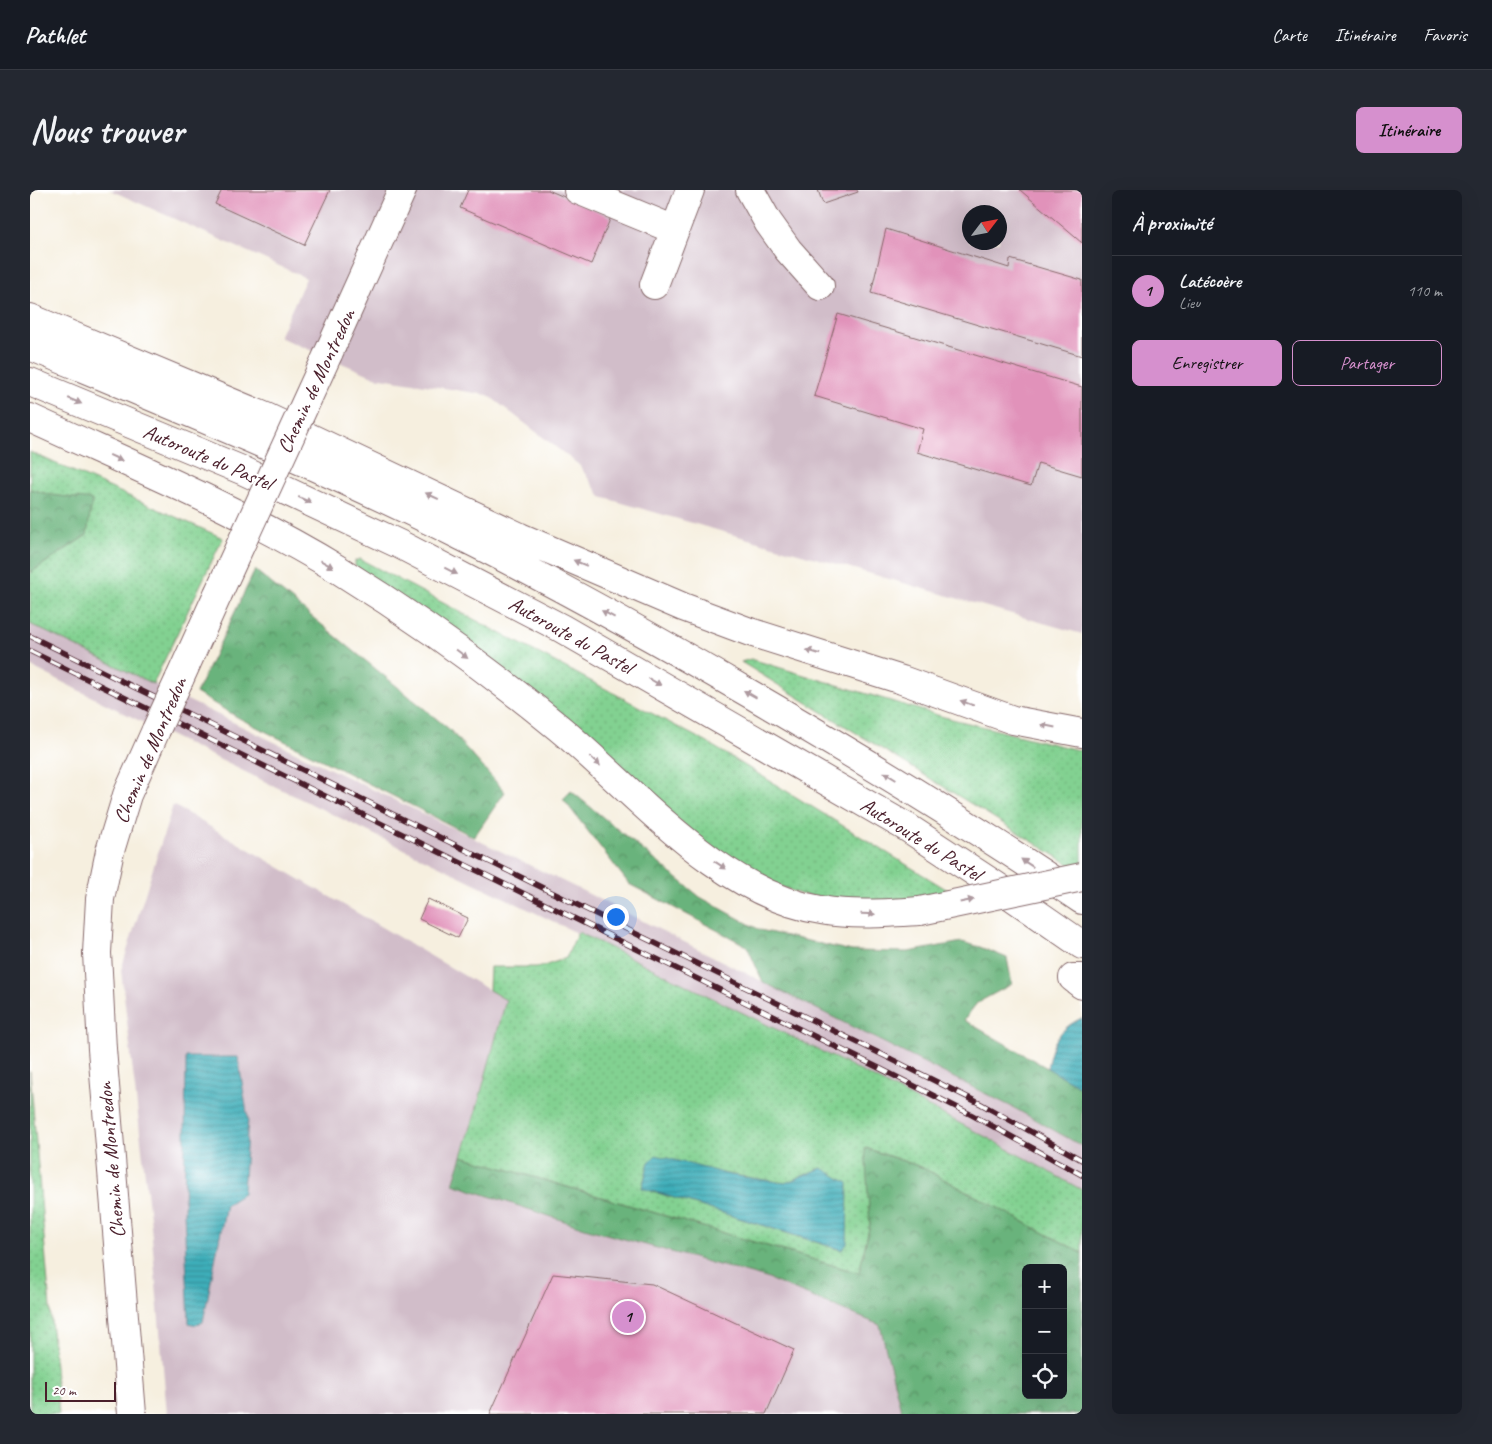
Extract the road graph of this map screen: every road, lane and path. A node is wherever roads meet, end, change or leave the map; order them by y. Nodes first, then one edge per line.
1 (402, 190) edge
2 (578, 190) edge
3 (690, 190) edge
4 (750, 190) edge
5 (674, 230) junction
6 (654, 285) dead end
7 (820, 286) dead end
8 (30, 318) edge
9 (30, 346) edge
10 (30, 382) edge
11 (30, 418) edge
12 (1082, 733) edge
13 (1082, 877) edge
14 (1082, 900) edge
15 (1082, 945) edge
16 (1082, 978) edge
17 (1082, 985) edge
18 (132, 1414) edge

1 - 18 main road, Chemin de Montredon, bridge
2 - 5 main road
3 - 5 main road
4 - 7 main road
5 - 6 main road
12 -> 8 main road
14 -> 9 main road, Autoroute du Pastel
10 -> 15 main road, Autoroute du Pastel
11 -> 13 main road, bridge
16 - 17 main road

